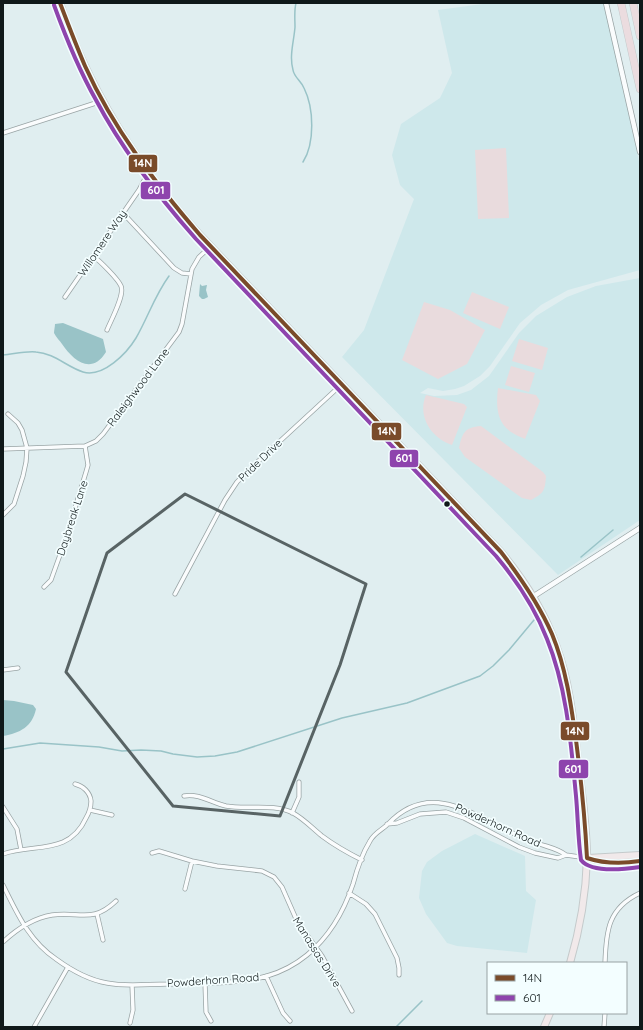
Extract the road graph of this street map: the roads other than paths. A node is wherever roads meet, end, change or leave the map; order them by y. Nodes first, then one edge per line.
1 (60, 3) edge
2 (606, 3) edge
3 (621, 3) edge
4 (633, 3) edge
5 (640, 36) edge
6 (640, 89) edge
7 (102, 101) junction
8 (3, 133) edge
9 (640, 152) edge
10 (148, 173) junction
11 (158, 187) junction
12 (139, 190) junction
13 (122, 212) junction
14 (211, 246) junction
15 (94, 256) junction
16 (191, 274) junction
17 (65, 297) dead end
18 (107, 330) dead end
19 (342, 384) junction
20 (8, 414) dead end
21 (85, 446) junction
22 (27, 448) junction
23 (3, 449) edge
24 (3, 514) edge
25 (640, 528) edge
26 (44, 586) dead end
27 (175, 594) dead end
28 (534, 596) junction
29 (18, 668) dead end
30 (3, 670) edge
31 (299, 782) dead end
32 (75, 784) dead end
33 (184, 796) dead end
34 (3, 807) edge
35 (90, 810) junction
36 (292, 813) junction
37 (112, 815) dead end
38 (387, 824) junction
39 (21, 850) junction
40 (152, 853) dead end
41 (3, 854) edge
42 (566, 855) junction
43 (640, 855) edge
44 (587, 858) junction
45 (362, 860) junction
46 (192, 861) junction
47 (640, 861) edge
48 (3, 885) edge
49 (185, 889) dead end
50 (349, 893) junction
51 (640, 893) edge
52 (116, 901) dead end
53 (97, 914) junction
54 (24, 926) junction
55 (103, 940) dead end
56 (3, 942) edge
57 (315, 947) junction
58 (570, 962) edge
59 (605, 962) edge
60 (68, 967) junction
61 (399, 975) dead end
62 (266, 976) junction
63 (204, 983) junction
64 (132, 985) junction
65 (352, 1011) dead end
66 (550, 1014) edge
67 (605, 1014) edge
68 (211, 1021) dead end
69 (290, 1021) dead end
70 (130, 1023) dead end
71 (34, 1027) edge
72 (544, 1027) edge
73 (604, 1027) edge

1 - 7 main road
2 - 9 street
3 - 6 highway
4 - 5 highway
7 - 8 street
7 - 10 main road
10 - 11 main road
10 - 12 street, Willomere Way
11 - 12 street
11 - 14 main road
12 - 13 street, Willomere Way
13 - 15 street, Willomere Way
13 - 16 street
14 - 16 street, Raleighwood Lane
14 - 19 main road
15 - 17 street, Willomere Way
15 - 18 street
16 - 21 street, Raleighwood Lane
19 - 27 street, Pride Drive
19 - 28 main road
20 - 22 street
21 - 22 street
21 - 26 street, Daybreak Lane
22 - 23 street
22 - 24 street
25 - 28 street
28 - 44 main road
29 - 30 street
31 - 36 street
32 - 35 street
33 - 36 street
34 - 39 street
35 - 37 street
35 - 39 street
36 - 45 street
38 - 42 street, Powderhorn Road
38 - 42 street, Powderhorn Road
38 - 45 street, Powderhorn Road
39 - 41 street
40 - 46 street, Manassas Drive
42 - 44 street, Powderhorn Road
43 - 44 main road
44 - 47 main road
44 - 58 main road
45 - 50 street, Powderhorn Road
46 - 49 street
46 - 57 street, Manassas Drive
48 - 54 street, Powderhorn Road
50 - 57 street, Powderhorn Road
50 - 61 street
51 - 59 street
52 - 53 street
53 - 54 street
53 - 55 street
54 - 56 street
54 - 60 street, Powderhorn Road
57 - 62 street, Powderhorn Road
57 - 65 street, Manassas Drive
60 - 64 street, Powderhorn Road
60 - 71 street
62 - 63 street, Powderhorn Road
62 - 69 street
63 - 64 street, Powderhorn Road
63 - 68 street
64 - 70 street
66 - 72 main road
67 - 73 street

